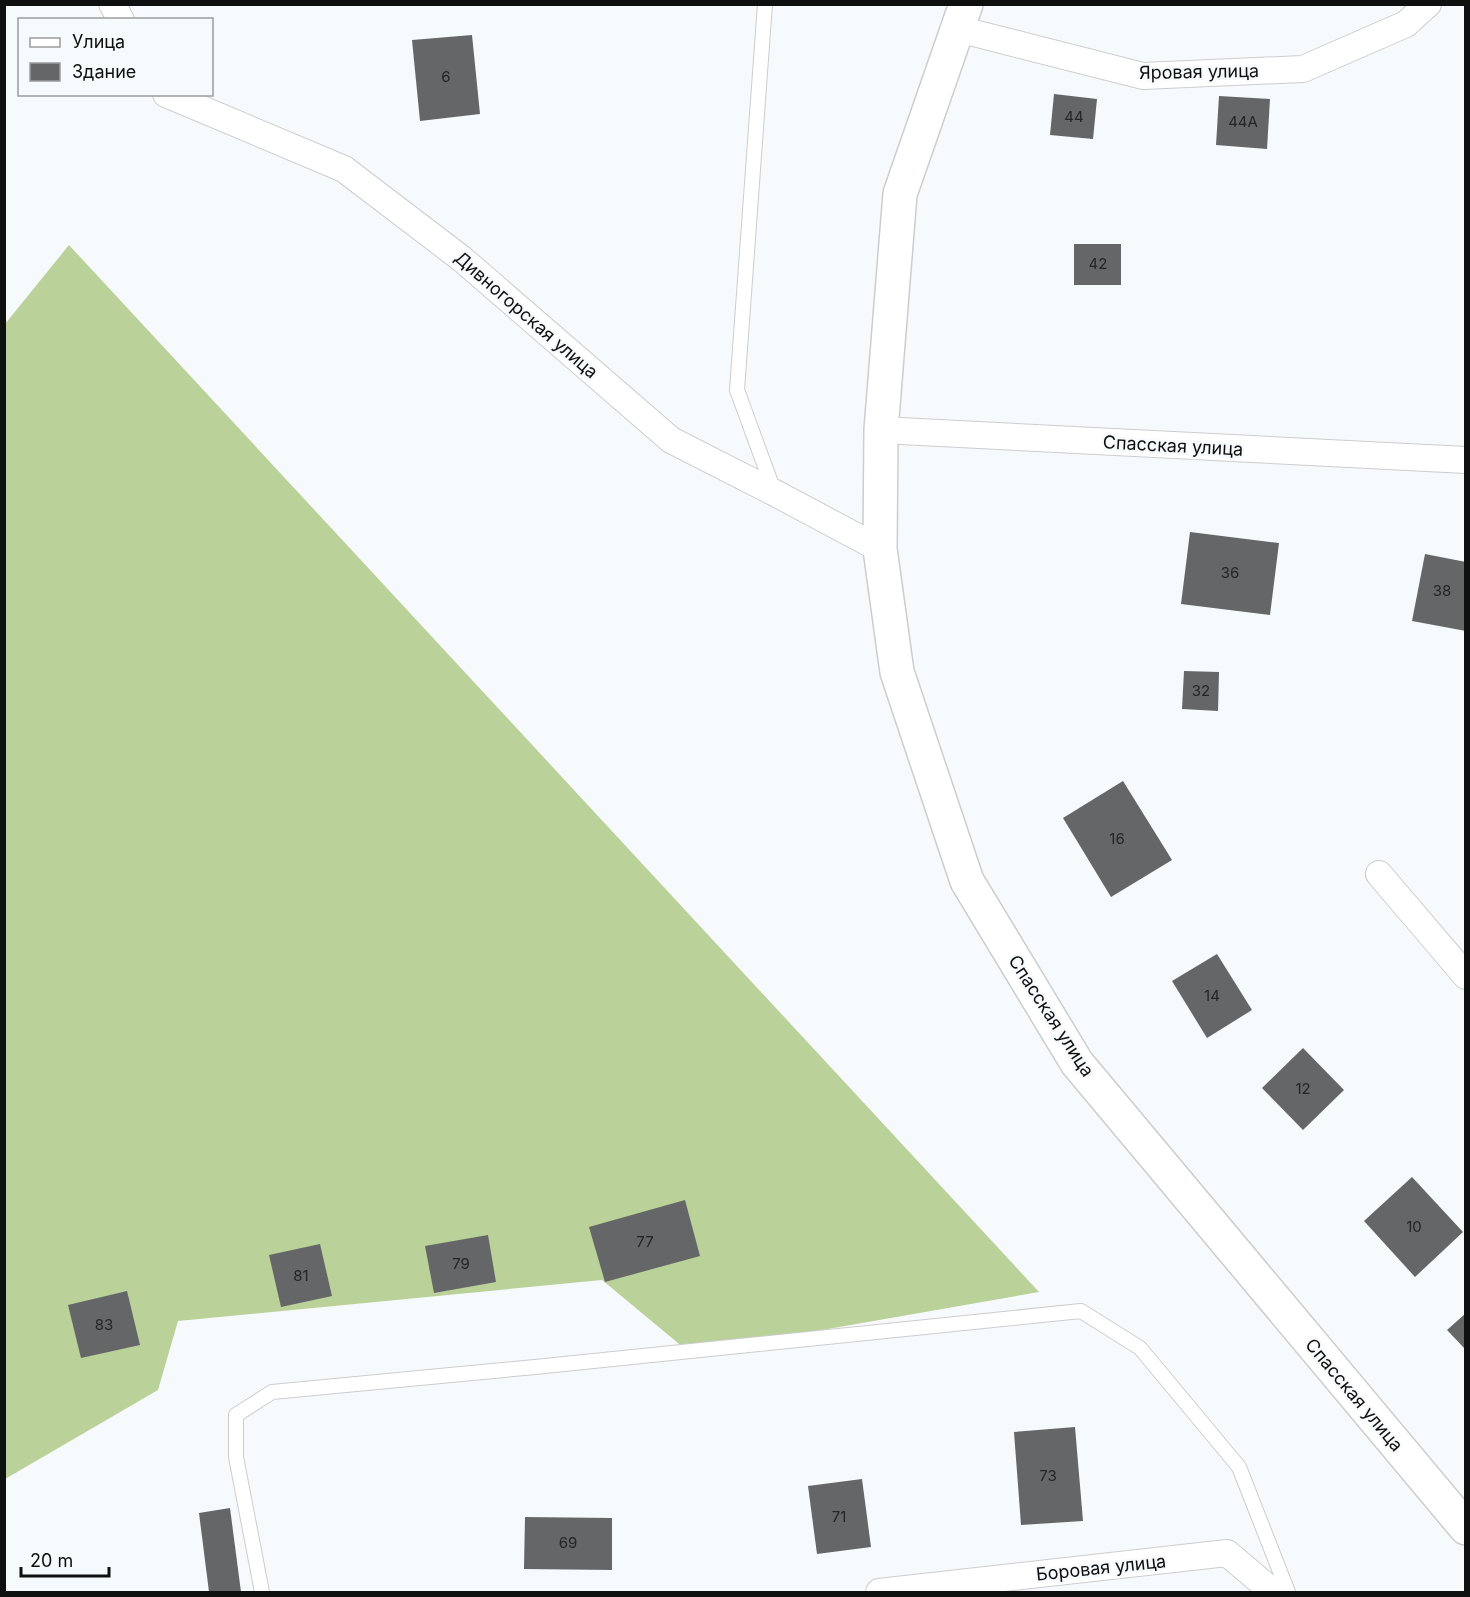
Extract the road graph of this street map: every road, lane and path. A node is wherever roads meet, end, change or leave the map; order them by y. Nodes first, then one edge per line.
1 (112, 4) edge
2 (765, 4) edge
3 (1428, 4) edge
4 (962, 17) edge
5 (120, 18) edge
6 (171, 96) edge
7 (881, 430) junction
8 (1466, 460) edge
9 (775, 493) junction
10 (880, 549) junction
11 (1379, 874) dead end
12 (1466, 976) edge
13 (1466, 1528) edge
14 (262, 1593) edge
15 (879, 1593) edge
16 (1273, 1593) edge
17 (1288, 1593) edge

1 - 5 street
2 - 9 lane
3 - 4 street, Яровая улица
4 - 7 street, Спасская улица
6 - 9 street, Дивногорская улица
7 - 8 street, Спасская улица
7 - 10 street, Спасская улица
9 - 10 street, Дивногорская улица
10 - 13 street, Спасская улица
11 - 12 street
14 - 17 lane
15 - 16 street, Боровая улица

